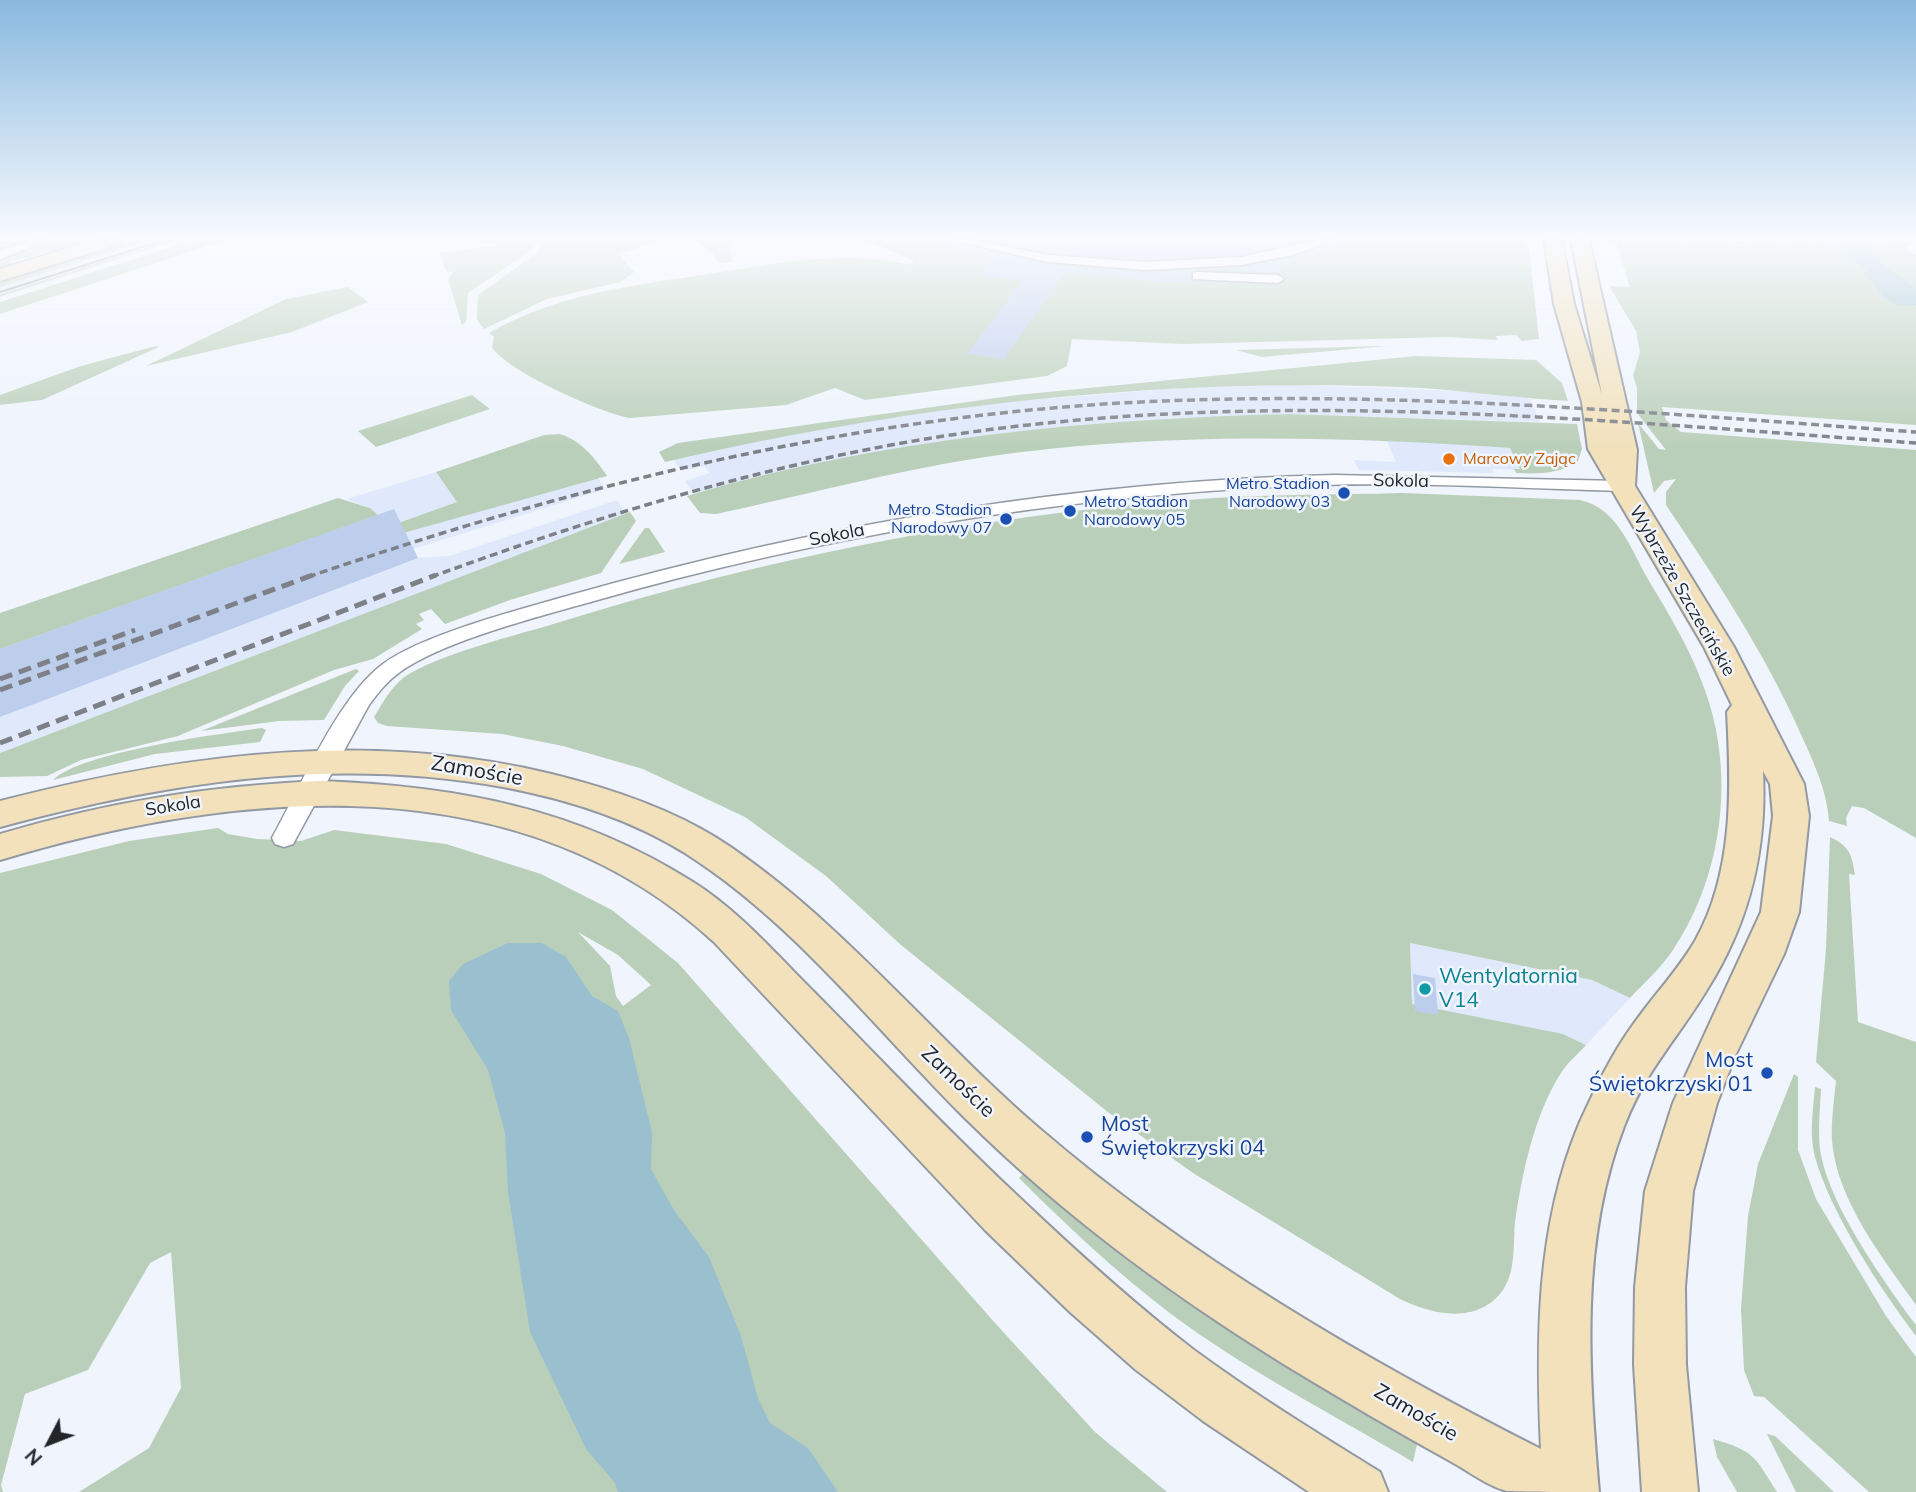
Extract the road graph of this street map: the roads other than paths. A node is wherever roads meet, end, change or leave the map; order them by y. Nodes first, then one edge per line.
1 (1566, 310) edge
2 (1595, 310) edge
3 (1622, 486) junction
4 (1742, 696) junction
5 (329, 759) junction
6 (311, 793) junction
7 (0, 814) edge
8 (284, 838) dead end
9 (0, 847) edge
10 (1360, 1492) edge
11 (1566, 1492) edge
12 (1571, 1492) edge
13 (1670, 1492) edge

1 - 3 main road, Wybrzeże Szczecińskie
2 - 3 main road, Wybrzeże Szczecińskie
3 - 4 main road, Wybrzeże Szczecińskie
3 - 5 street, Sokola
4 - 12 main road, Wybrzeże Szczecińskie
4 - 13 main road, Wybrzeże Szczecińskie
5 - 6 street, Sokola
5 - 7 main road, Sokola
5 - 11 main road, Zamoście
6 - 8 street
6 - 9 main road, Sokola
6 - 10 main road, Zamoście

